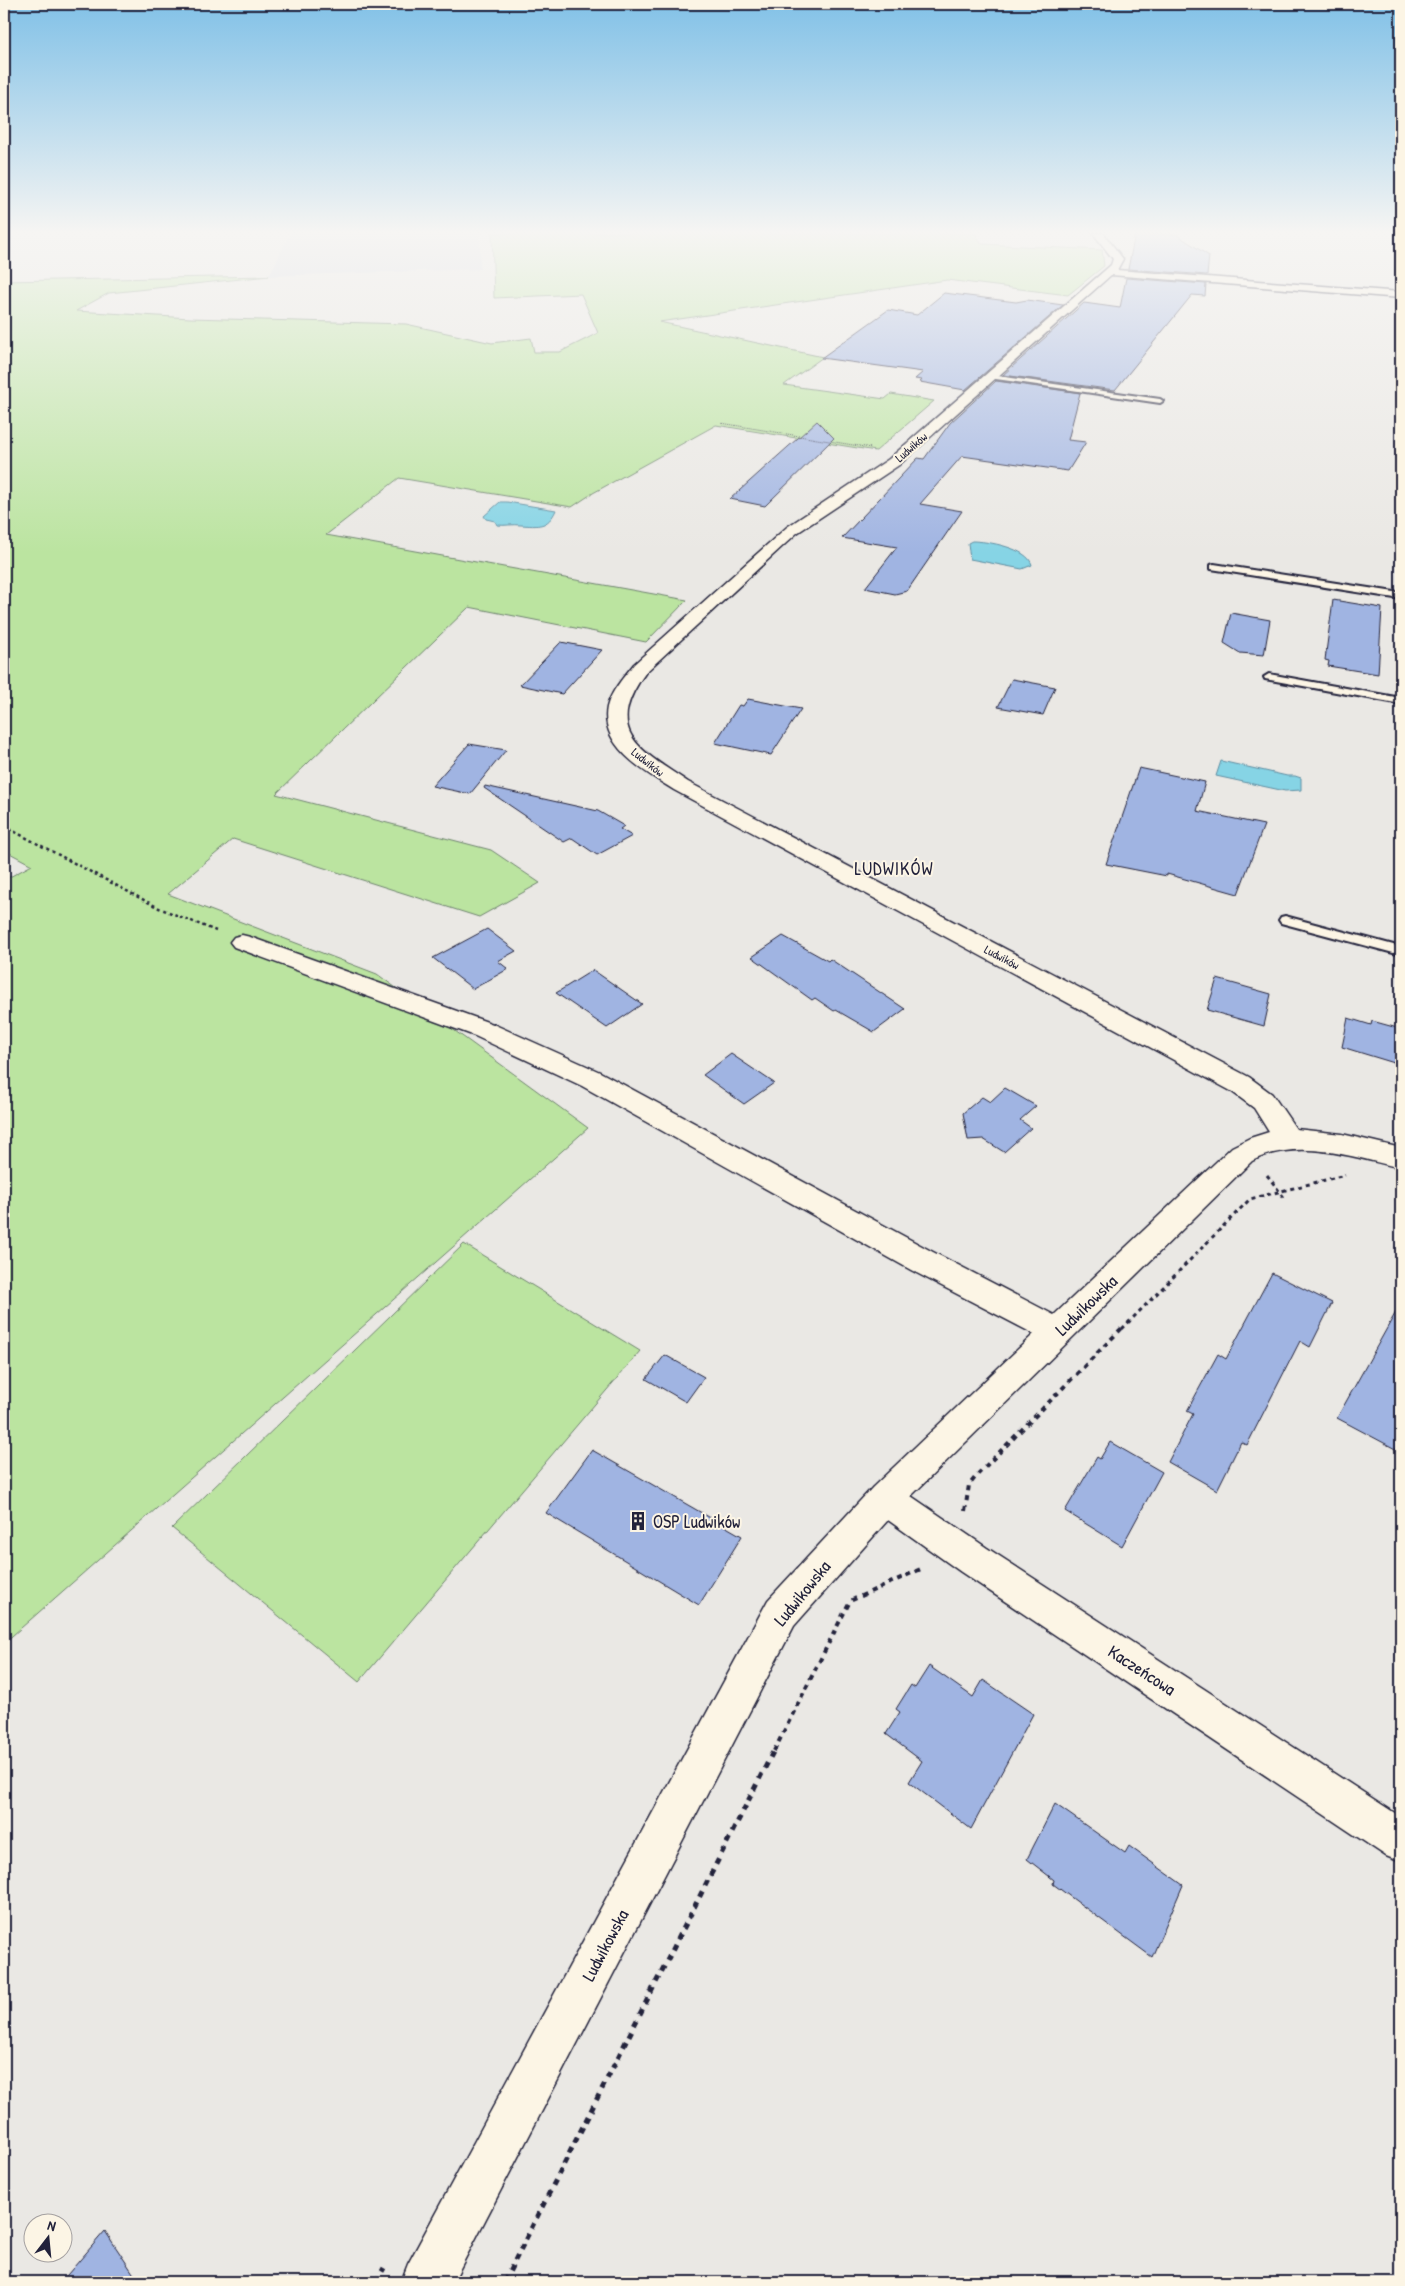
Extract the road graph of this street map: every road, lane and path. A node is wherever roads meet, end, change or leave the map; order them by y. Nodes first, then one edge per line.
1 (1033, 340) edge
2 (990, 377) junction
3 (1160, 401) dead end
4 (721, 423) dead end
5 (903, 454) junction
6 (1214, 567) dead end
7 (1401, 596) edge
8 (1269, 677) dead end
9 (1401, 701) edge
10 (4, 826) edge
11 (1285, 920) dead end
12 (242, 942) joint
13 (1401, 952) edge
14 (1288, 1139) junction
15 (1401, 1158) edge
16 (1262, 1170) dead end
17 (1346, 1175) dead end
18 (1279, 1190) junction
19 (1286, 1200) dead end
20 (1058, 1332) junction
21 (885, 1498) junction
22 (965, 1513) dead end
23 (927, 1567) dead end
24 (1401, 1841) edge
25 (426, 2282) edge
26 (504, 2282) edge

1 - 2 street, Ludwików
2 - 3 lane
2 - 5 street, Ludwików
4 - 5 path
5 - 14 street, Ludwików
6 - 7 lane
8 - 9 lane
10 - 12 path
11 - 13 lane
12 - 20 street
14 - 15 street, Ludwikowska
14 - 20 street, Ludwikowska
16 - 18 path
17 - 18 path
18 - 19 path
18 - 22 path
20 - 21 street, Ludwikowska
21 - 24 street, Kaczeńcowa
21 - 25 street, Ludwikowska
23 - 26 path

